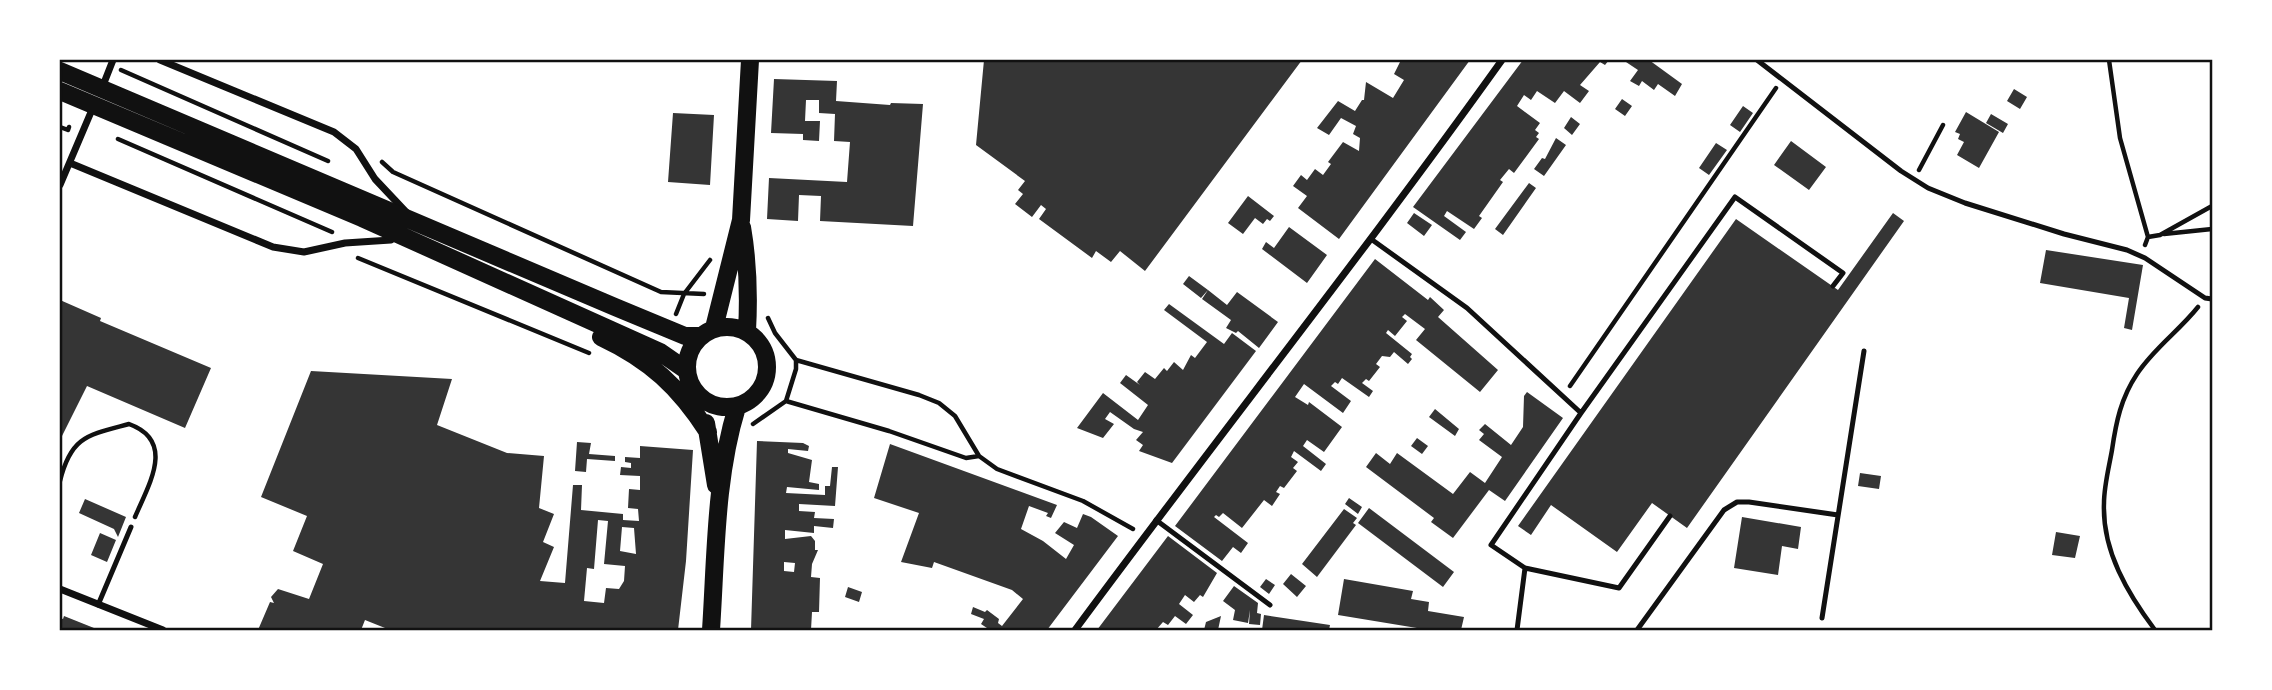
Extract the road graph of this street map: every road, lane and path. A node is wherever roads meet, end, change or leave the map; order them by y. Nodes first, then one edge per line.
1 (160, 60) edge
2 (750, 60) edge
3 (1502, 60) edge
4 (1757, 60) edge
5 (2109, 60) edge
6 (112, 62) edge
7 (60, 71) edge
8 (1782, 79) junction
9 (60, 91) edge
10 (1943, 125) dead end
11 (60, 127) edge
12 (68, 130) dead end
13 (109, 135) dead end
14 (209, 144) junction
15 (70, 163) junction
16 (335, 164) dead end
17 (62, 173) edge
18 (375, 179) junction
19 (1914, 179) junction
20 (60, 186) edge
21 (2213, 206) edge
22 (408, 217) junction
23 (741, 220) junction
24 (2213, 229) edge
25 (397, 234) junction
26 (2160, 235) junction
27 (1371, 239) junction
28 (345, 243) junction
29 (1833, 286) dead end
30 (684, 294) dead end
31 (2205, 298) junction
32 (2213, 299) edge
33 (764, 306) dead end
34 (575, 315) junction
35 (747, 331) junction
36 (707, 332) junction
37 (1864, 351) dead end
38 (601, 358) dead end
39 (796, 360) junction
40 (686, 370) junction
41 (1563, 395) junction
42 (701, 399) junction
43 (786, 401) junction
44 (737, 407) junction
45 (1581, 413) junction
46 (748, 429) dead end
47 (708, 432) junction
48 (979, 456) junction
49 (60, 481) edge
50 (719, 510) junction
51 (1838, 515) junction
52 (1670, 516) dead end
53 (1156, 520) junction
54 (1127, 525) dead end
55 (131, 527) joint
56 (1525, 568) junction
57 (60, 589) edge
58 (98, 604) junction
59 (1270, 605) dead end
60 (1822, 618) dead end
61 (163, 631) edge
62 (711, 631) edge
63 (1075, 631) edge
64 (1517, 631) edge
65 (1637, 631) edge
66 (2155, 631) edge

1 - 18 street
2 - 23 main road
3 - 27 street
4 - 8 lane
5 - 26 path
6 - 15 street
6 - 16 path
7 - 14 main road
8 - 19 lane
8 - 41 path
9 - 14 main road
10 - 19 path
11 - 12 path
13 - 28 path
14 - 22 main road
14 - 25 main road
15 - 17 street
15 - 28 street
17 - 20 street
18 - 22 street
18 - 30 path
19 - 31 lane
21 - 26 path
22 - 36 main road
23 - 35 main road
23 - 36 main road
24 - 26 path
25 - 28 street
25 - 34 main road
27 - 41 lane
27 - 53 street
28 - 38 path
29 - 45 lane
31 - 32 lane
31 - 66 path
33 - 39 path
34 - 40 main road
34 - 47 main road
35 - 36 main road
35 - 44 main road
36 - 40 main road
37 - 51 lane
39 - 43 path
39 - 48 path
40 - 42 main road
41 - 45 lane
42 - 44 main road
42 - 47 main road
43 - 46 path
43 - 48 path
44 - 50 main road
45 - 56 lane
47 - 50 main road
48 - 54 path
49 - 55 path
50 - 62 main road
51 - 60 lane
51 - 65 lane
52 - 56 lane
53 - 59 lane
53 - 63 street
55 - 58 lane
56 - 64 lane
57 - 58 street
58 - 61 street

